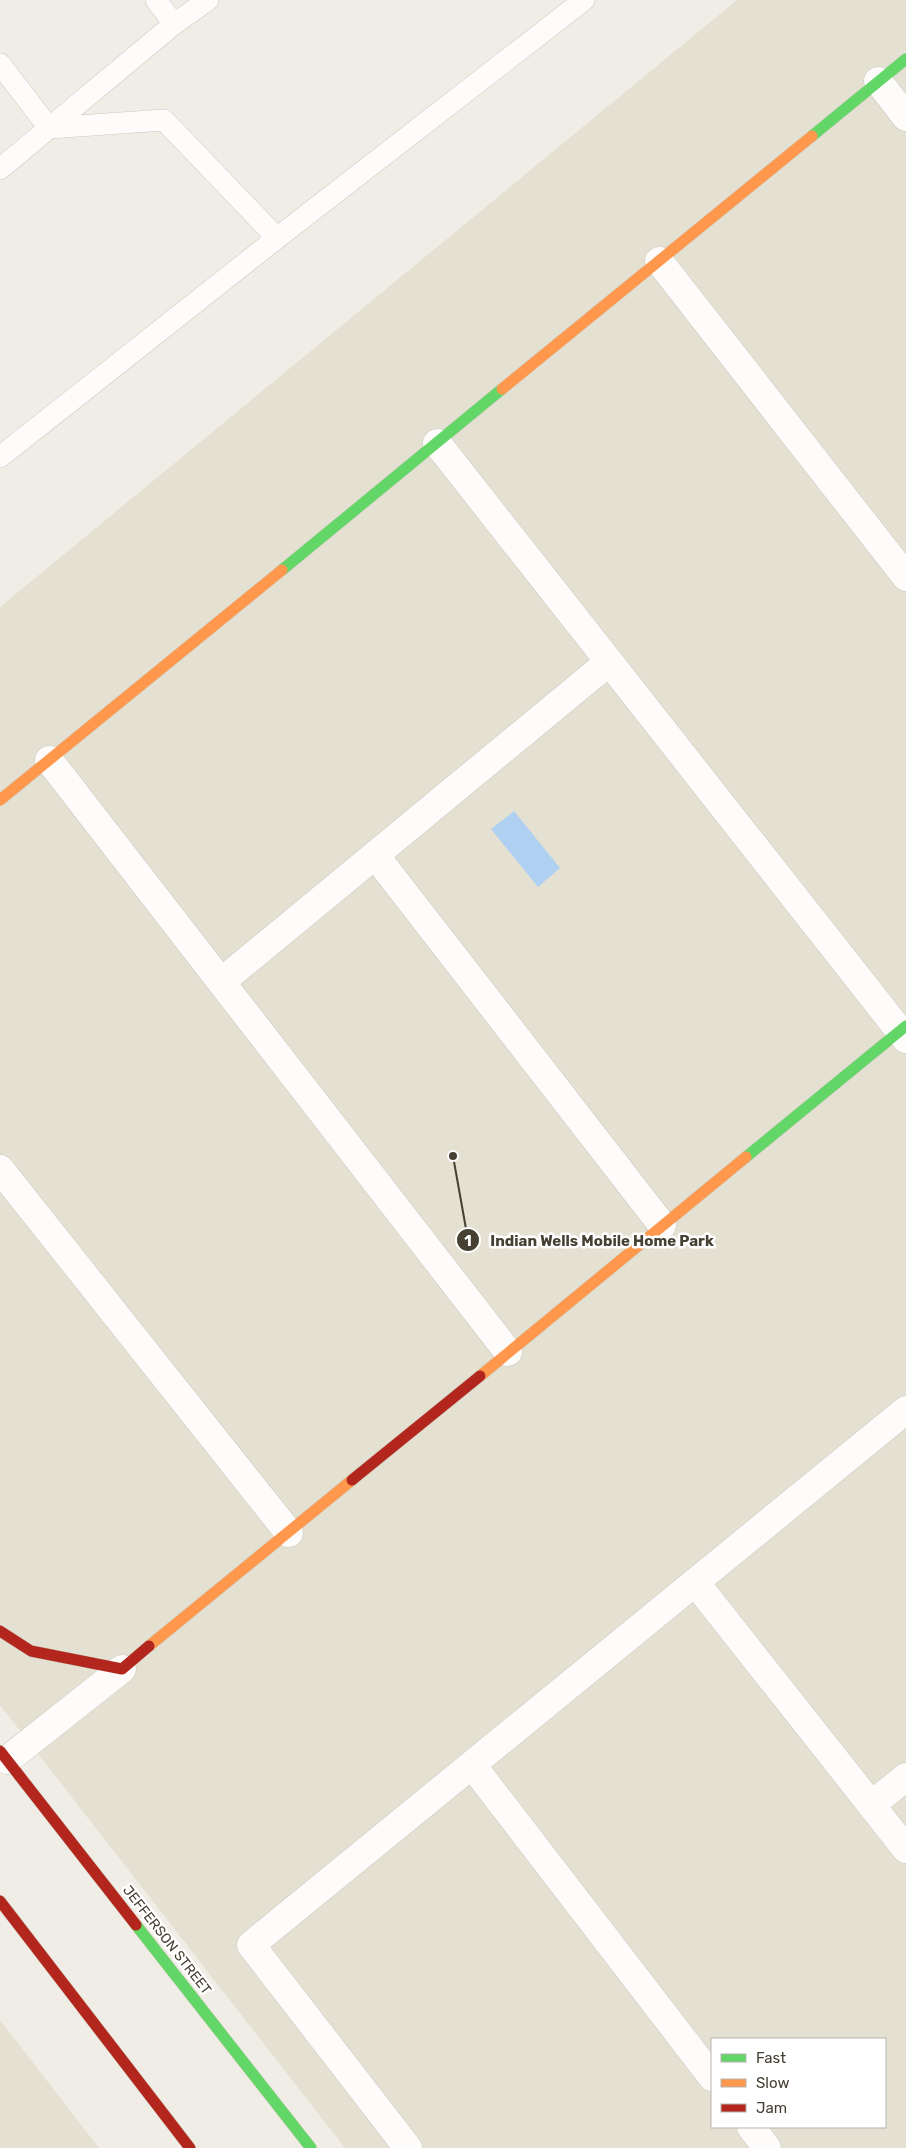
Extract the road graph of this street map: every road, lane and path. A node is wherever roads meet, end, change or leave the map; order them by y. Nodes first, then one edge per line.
1 (156, 0) edge
2 (208, 0) edge
3 (584, 0) edge
4 (174, 24) junction
5 (906, 58) edge
6 (0, 64) edge
7 (878, 81) junction
8 (906, 117) edge
9 (50, 128) junction
10 (0, 169) edge
11 (277, 238) junction
12 (658, 261) junction
13 (437, 442) junction
14 (0, 457) edge
15 (906, 577) edge
16 (610, 662) junction
17 (49, 760) junction
18 (0, 800) edge
19 (375, 855) junction
20 (221, 982) junction
21 (904, 1032) edge
22 (0, 1169) edge
23 (662, 1225) junction
24 (508, 1352) junction
25 (906, 1410) edge
26 (289, 1532) junction
27 (696, 1582) junction
28 (0, 1631) edge
29 (122, 1669) junction
30 (3, 1755) edge
31 (472, 1765) junction
32 (906, 1777) edge
33 (871, 1805) junction
34 (906, 1850) edge
35 (0, 1901) edge
36 (711, 2076) edge
37 (752, 2128) edge
38 (190, 2148) edge
39 (311, 2148) edge
40 (408, 2148) edge
41 (767, 2148) edge

1 - 4 lane
2 - 4 lane
3 - 11 lane
4 - 9 lane
5 - 7 street
6 - 9 lane
7 - 8 street
7 - 12 street
9 - 10 lane
9 - 11 lane
11 - 14 lane
12 - 13 street
12 - 15 street
13 - 16 street
13 - 17 street
16 - 19 street
16 - 21 street
17 - 18 street
17 - 20 street
19 - 20 street
19 - 23 street
20 - 24 street
21 - 23 street
22 - 26 street
23 - 24 street
24 - 26 street
25 - 27 street
26 - 29 street
27 - 31 street
27 - 33 street
28 - 29 street
29 - 30 street
30 - 39 street, JEFFERSON STREET
31 - 36 street
31 - 40 street
32 - 33 street
33 - 34 street
35 - 38 street
37 - 41 street

